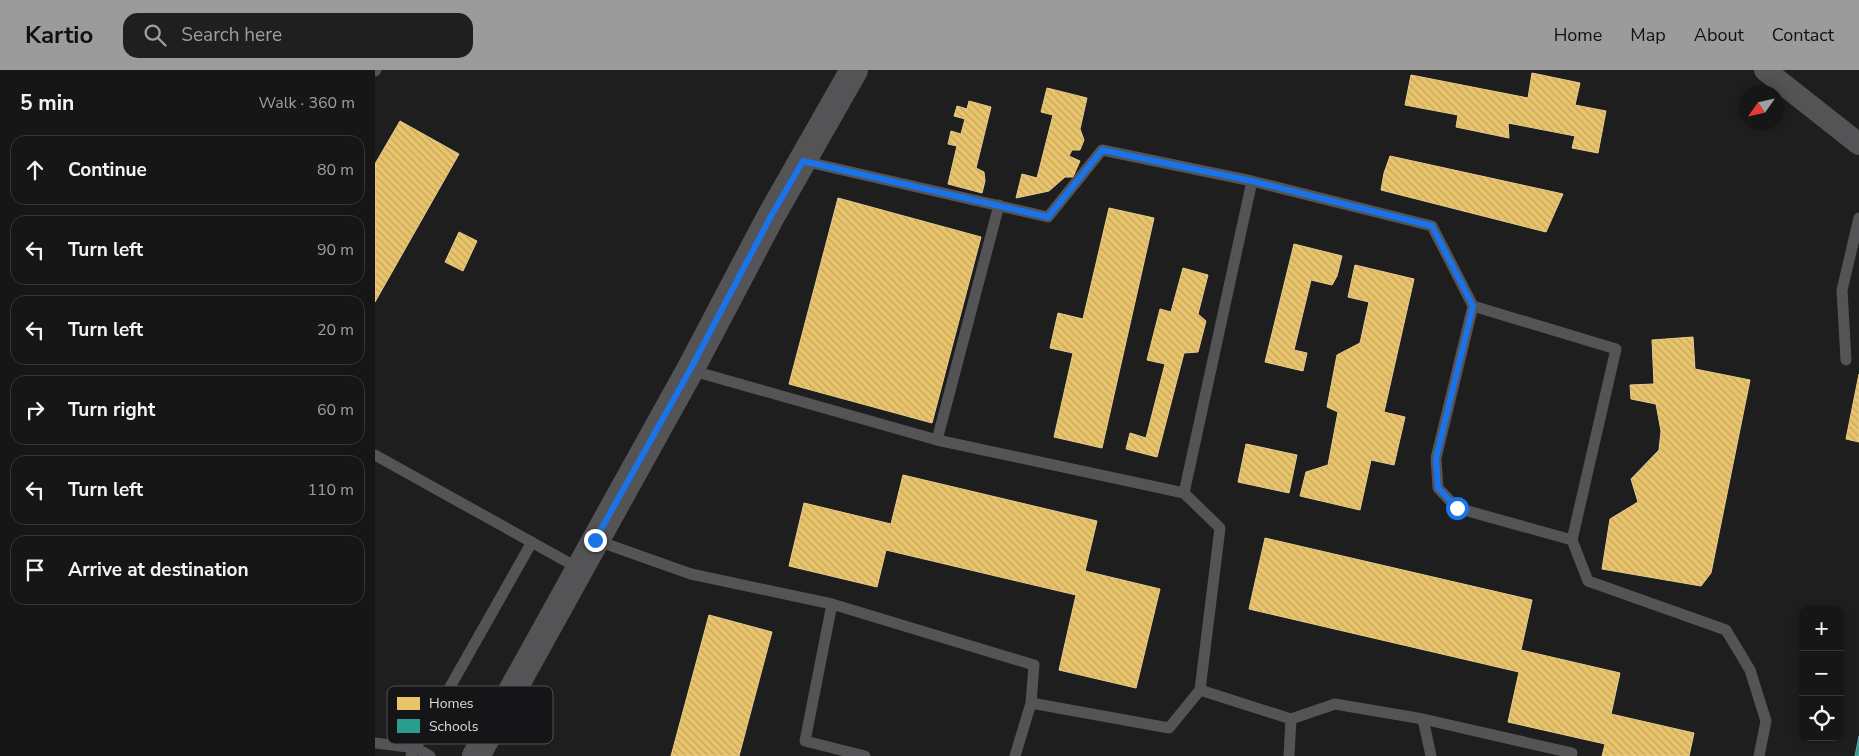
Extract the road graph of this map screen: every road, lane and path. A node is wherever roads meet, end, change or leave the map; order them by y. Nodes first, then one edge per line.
1 (854, 70) edge
2 (1765, 70) edge
3 (1859, 144) edge
4 (803, 161) junction
5 (1252, 181) junction
6 (999, 205) junction
7 (1859, 218) edge
8 (1473, 306) junction
9 (1846, 360) dead end
10 (690, 370) junction
11 (937, 440) junction
12 (375, 455) edge
13 (1184, 493) junction
14 (595, 540) junction
15 (1572, 540) junction
16 (532, 542) junction
17 (580, 569) junction
18 (832, 604) junction
19 (450, 686) edge
20 (515, 686) edge
21 (1200, 690) junction
22 (1031, 703) junction
23 (1291, 719) junction
24 (1423, 719) junction
25 (375, 743) edge
26 (483, 744) edge
27 (413, 752) edge
28 (430, 756) edge
29 (476, 756) edge
30 (865, 756) edge
31 (1015, 756) edge
32 (1289, 756) edge
33 (1431, 756) edge
34 (1571, 756) edge
35 (1759, 756) edge

1 - 4 street
2 - 3 street
4 - 6 lane
4 - 10 street
5 - 6 lane
5 - 8 lane
5 - 13 lane
6 - 11 lane
7 - 9 lane
8 - 15 lane
8 - 15 lane
10 - 11 lane
10 - 14 street
11 - 13 lane
12 - 16 lane
13 - 21 lane
14 - 17 street
14 - 18 lane
15 - 35 lane
16 - 17 lane
16 - 19 lane
17 - 20 street
18 - 22 lane
18 - 30 lane
21 - 22 lane
21 - 23 lane
22 - 31 lane
23 - 24 lane
23 - 32 lane
24 - 33 lane
24 - 34 lane
25 - 27 lane
26 - 29 street
27 - 28 lane

